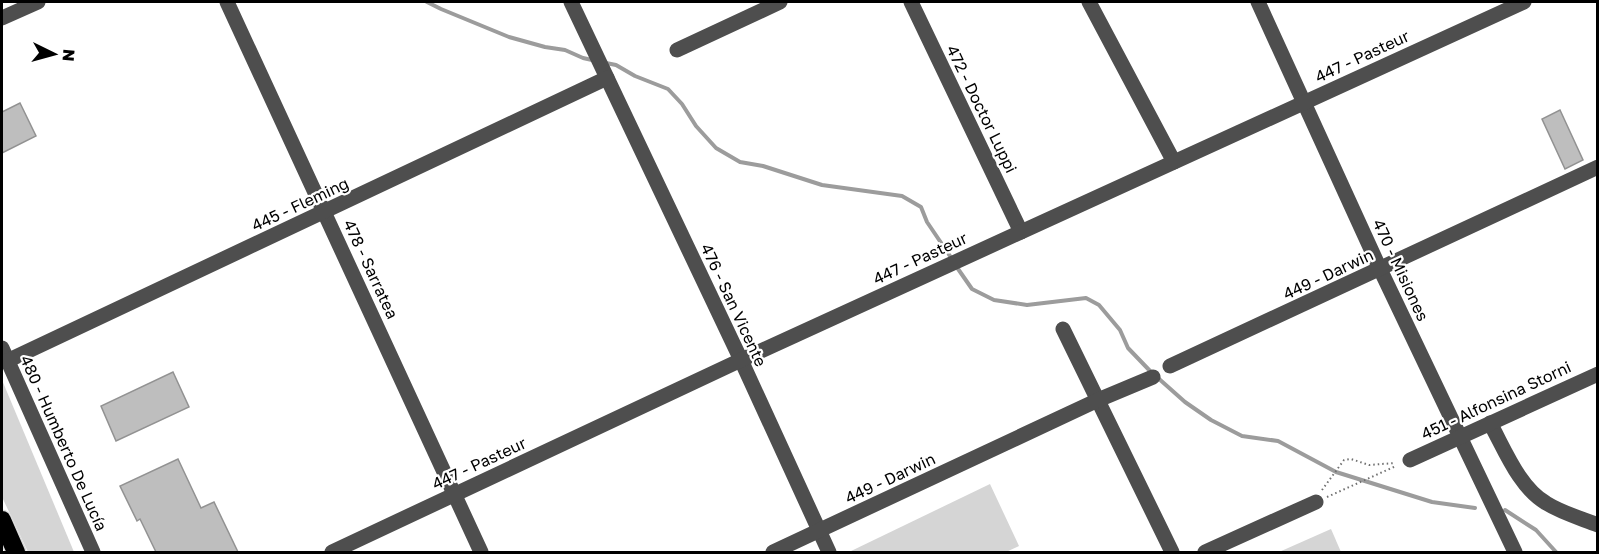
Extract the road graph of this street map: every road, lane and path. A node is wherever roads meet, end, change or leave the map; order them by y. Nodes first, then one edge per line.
1 (38, 2) edge
2 (227, 2) edge
3 (571, 2) edge
4 (741, 2) edge
5 (780, 2) edge
6 (911, 2) edge
7 (1089, 2) edge
8 (1258, 2) edge
9 (1524, 2) edge
10 (748, 16) junction
11 (2, 18) edge
12 (678, 50) dead end
13 (606, 76) junction
14 (1304, 102) junction
15 (1174, 162) junction
16 (1598, 167) edge
17 (326, 212) junction
18 (1021, 232) junction
19 (1380, 269) junction
20 (1063, 329) dead end
21 (4, 355) edge
22 (741, 360) junction
23 (1170, 366) dead end
24 (1598, 374) edge
25 (1153, 377) dead end
26 (1098, 400) junction
27 (1490, 423) junction
28 (1460, 436) junction
29 (1410, 460) junction
30 (454, 495) junction
31 (1316, 502) junction
32 (2, 520) edge
33 (1598, 525) edge
34 (819, 532) junction
35 (16, 552) edge
36 (93, 552) edge
37 (332, 552) edge
38 (481, 552) edge
39 (773, 552) edge
40 (829, 552) edge
41 (1172, 552) edge
42 (1205, 552) edge
43 (1515, 552) edge

1 - 11 street
2 - 17 street, 478 - Sarratea
3 - 13 street, 476 - San Vicente
4 - 10 street
5 - 10 street
6 - 18 street, 472 - Doctor Luppi
7 - 15 street
8 - 14 street, 470 - Misiones
9 - 14 street, 447 - Pasteur
10 - 12 street
13 - 17 street, 445 - Fleming
13 - 22 street, 476 - San Vicente
14 - 15 street, 447 - Pasteur
14 - 19 street, 470 - Misiones
15 - 18 street, 447 - Pasteur
16 - 19 street, 449 - Darwin
17 - 21 street, 445 - Fleming
17 - 30 street, 478 - Sarratea
18 - 22 street, 447 - Pasteur
19 - 23 street, 449 - Darwin
19 - 28 street, 470 - Misiones
20 - 26 street
21 - 36 street, 480 - Humberto De Lucía
22 - 30 street, 447 - Pasteur
22 - 34 street, 476 - San Vicente
24 - 27 street, 451 - Alfonsina Storni
25 - 26 street, 449 - Darwin
26 - 34 street, 449 - Darwin
26 - 41 street
27 - 28 street, 451 - Alfonsina Storni
27 - 33 street
28 - 29 street, 451 - Alfonsina Storni
28 - 43 street, 470 - Misiones
29 - 31 path
29 - 31 path
30 - 37 street, 447 - Pasteur
30 - 38 street, 478 - Sarratea
31 - 42 street
32 - 35 highway
34 - 39 street, 449 - Darwin
34 - 40 street, 476 - San Vicente

